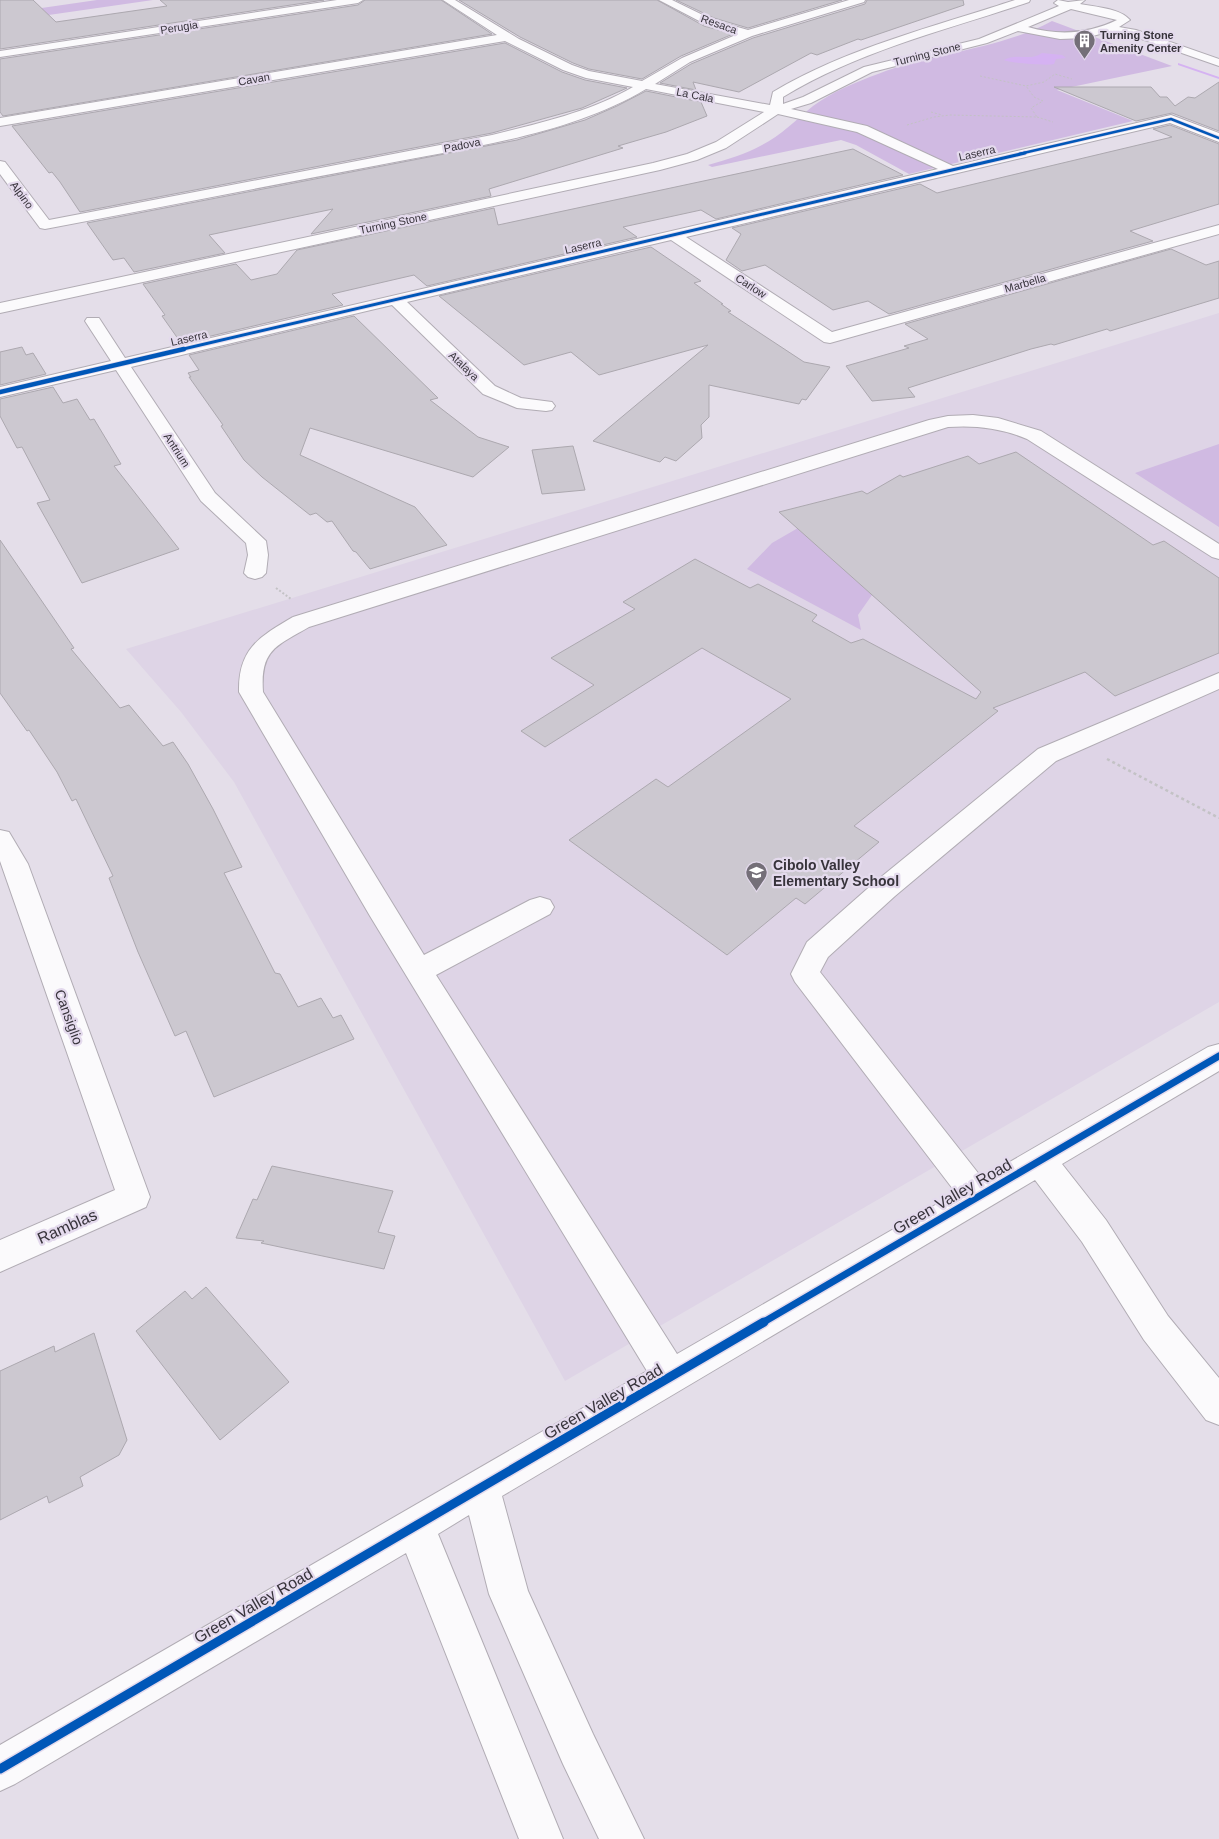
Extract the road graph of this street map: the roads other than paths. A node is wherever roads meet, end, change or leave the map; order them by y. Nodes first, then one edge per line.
1 (358, 0) edge
2 (448, 0) edge
3 (664, 0) edge
4 (860, 0) edge
5 (1025, 0) edge
6 (1044, 0) edge
7 (1076, 3) edge
8 (1018, 28) junction
9 (1108, 29) junction
10 (748, 34) junction
11 (507, 37) junction
12 (0, 54) edge
13 (1219, 63) edge
14 (645, 85) junction
15 (776, 110) junction
16 (0, 122) edge
17 (1219, 138) edge
18 (0, 165) edge
19 (951, 170) junction
20 (45, 226) joint
21 (1219, 229) edge
22 (672, 234) junction
23 (396, 300) junction
24 (0, 308) edge
25 (93, 321) dead end
26 (830, 338) joint
27 (121, 364) junction
28 (0, 392) edge
29 (546, 406) dead end
30 (1219, 553) edge
31 (255, 573) dead end
32 (1219, 680) edge
33 (0, 839) edge
34 (540, 907) dead end
35 (419, 971) junction
36 (1219, 1056) edge
37 (1040, 1161) junction
38 (134, 1196) joint
39 (978, 1197) junction
40 (0, 1256) edge
41 (671, 1377) junction
42 (1219, 1406) edge
43 (481, 1488) junction
44 (415, 1527) junction
45 (0, 1769) edge
46 (541, 1839) edge
47 (622, 1839) edge

1 - 12 street, Perugia
2 - 11 street, La Cala
3 - 10 street, Resaca
4 - 10 street, Padova
5 - 15 street, Turning Stone
6 - 7 street
7 - 8 street, Turning Stone
7 - 9 street
8 - 9 street
8 - 15 street, Turning Stone
9 - 13 street
10 - 14 street, Padova
11 - 14 street, La Cala
11 - 16 street, Cavan
14 - 15 street, La Cala
14 - 20 street, Padova
15 - 19 street, La Cala
15 - 24 street, Turning Stone
17 - 19 street, Laserra
18 - 20 street, Alpino
19 - 22 street, Laserra
21 - 26 street, Marbella
22 - 23 street, Laserra
22 - 26 street, Carlow
23 - 27 street, Laserra
23 - 29 street, Atalaya
25 - 27 street, Antrium
27 - 28 street, Laserra
27 - 31 street, Antrium
30 - 35 street
32 - 39 street
33 - 38 street, Cansiglio
34 - 35 street
35 - 41 street
36 - 37 street, Green Valley Road
37 - 39 street, Green Valley Road
37 - 42 street
38 - 40 street, Ramblas
39 - 41 street, Green Valley Road
41 - 43 street, Green Valley Road
43 - 44 street, Green Valley Road
43 - 47 street
44 - 45 street, Green Valley Road
44 - 46 street

